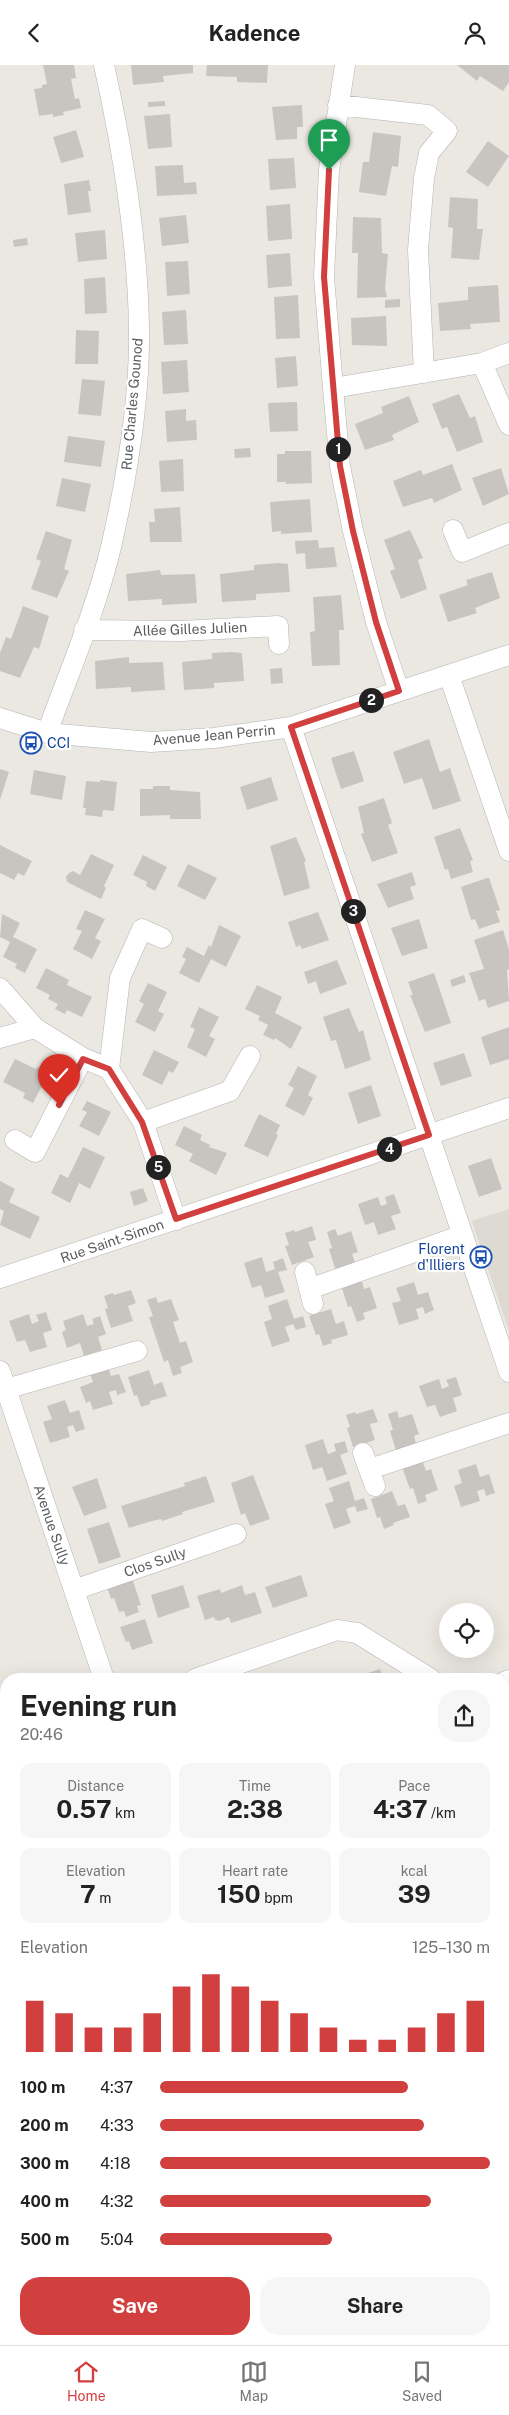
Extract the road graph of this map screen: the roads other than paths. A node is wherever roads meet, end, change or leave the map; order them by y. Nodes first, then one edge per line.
1 (104, 65) edge
2 (345, 65) edge
3 (338, 105) junction
4 (509, 353) edge
5 (482, 363) junction
6 (424, 373) junction
7 (333, 388) junction
8 (509, 425) edge
9 (452, 530) dead end
10 (509, 533) edge
11 (84, 630) junction
12 (279, 644) dead end
13 (509, 655) edge
14 (449, 675) junction
15 (399, 691) junction
16 (0, 719) edge
17 (291, 727) junction
18 (47, 733) junction
19 (509, 851) edge
20 (162, 938) dead end
21 (0, 988) edge
22 (35, 1028) junction
23 (0, 1038) edge
24 (250, 1056) dead end
25 (83, 1059) junction
26 (109, 1069) junction
27 (509, 1108) edge
28 (142, 1122) junction
29 (429, 1135) junction
30 (15, 1140) dead end
31 (176, 1219) junction
32 (463, 1235) junction
33 (0, 1279) edge
34 (309, 1288) dead end
35 (137, 1351) dead end
36 (509, 1372) edge
37 (3, 1380) edge
38 (509, 1423) edge
39 (369, 1469) dead end
40 (236, 1534) dead end
41 (74, 1590) junction
42 (102, 1673) edge
43 (213, 1673) edge
44 (421, 1673) edge

1 - 11 street, Rue Charles Gounod
2 - 3 street
3 - 6 street
3 - 7 street
4 - 5 street
5 - 6 street
5 - 8 street
6 - 7 street
7 - 15 street
9 - 10 street
11 - 12 street, Allée Gilles Julien
11 - 18 street, Rue Charles Gounod
13 - 14 street, Avenue Jean Perrin
14 - 15 street, Avenue Jean Perrin
14 - 19 street
15 - 17 street, Avenue Jean Perrin
16 - 18 street, Avenue Jean Perrin
17 - 18 street, Avenue Jean Perrin
17 - 29 street
20 - 26 street
21 - 22 street
22 - 23 street
22 - 25 street
24 - 28 street
25 - 26 street
25 - 30 street
26 - 28 street
27 - 29 street, Rue Saint-Simon
28 - 31 street
29 - 31 street, Rue Saint-Simon
29 - 32 street
31 - 33 street, Rue Saint-Simon
32 - 34 street
32 - 36 street
35 - 37 street
37 - 41 street, Avenue Sully
38 - 39 street
40 - 41 street, Clos Sully
41 - 42 street, Avenue Sully
43 - 44 street

